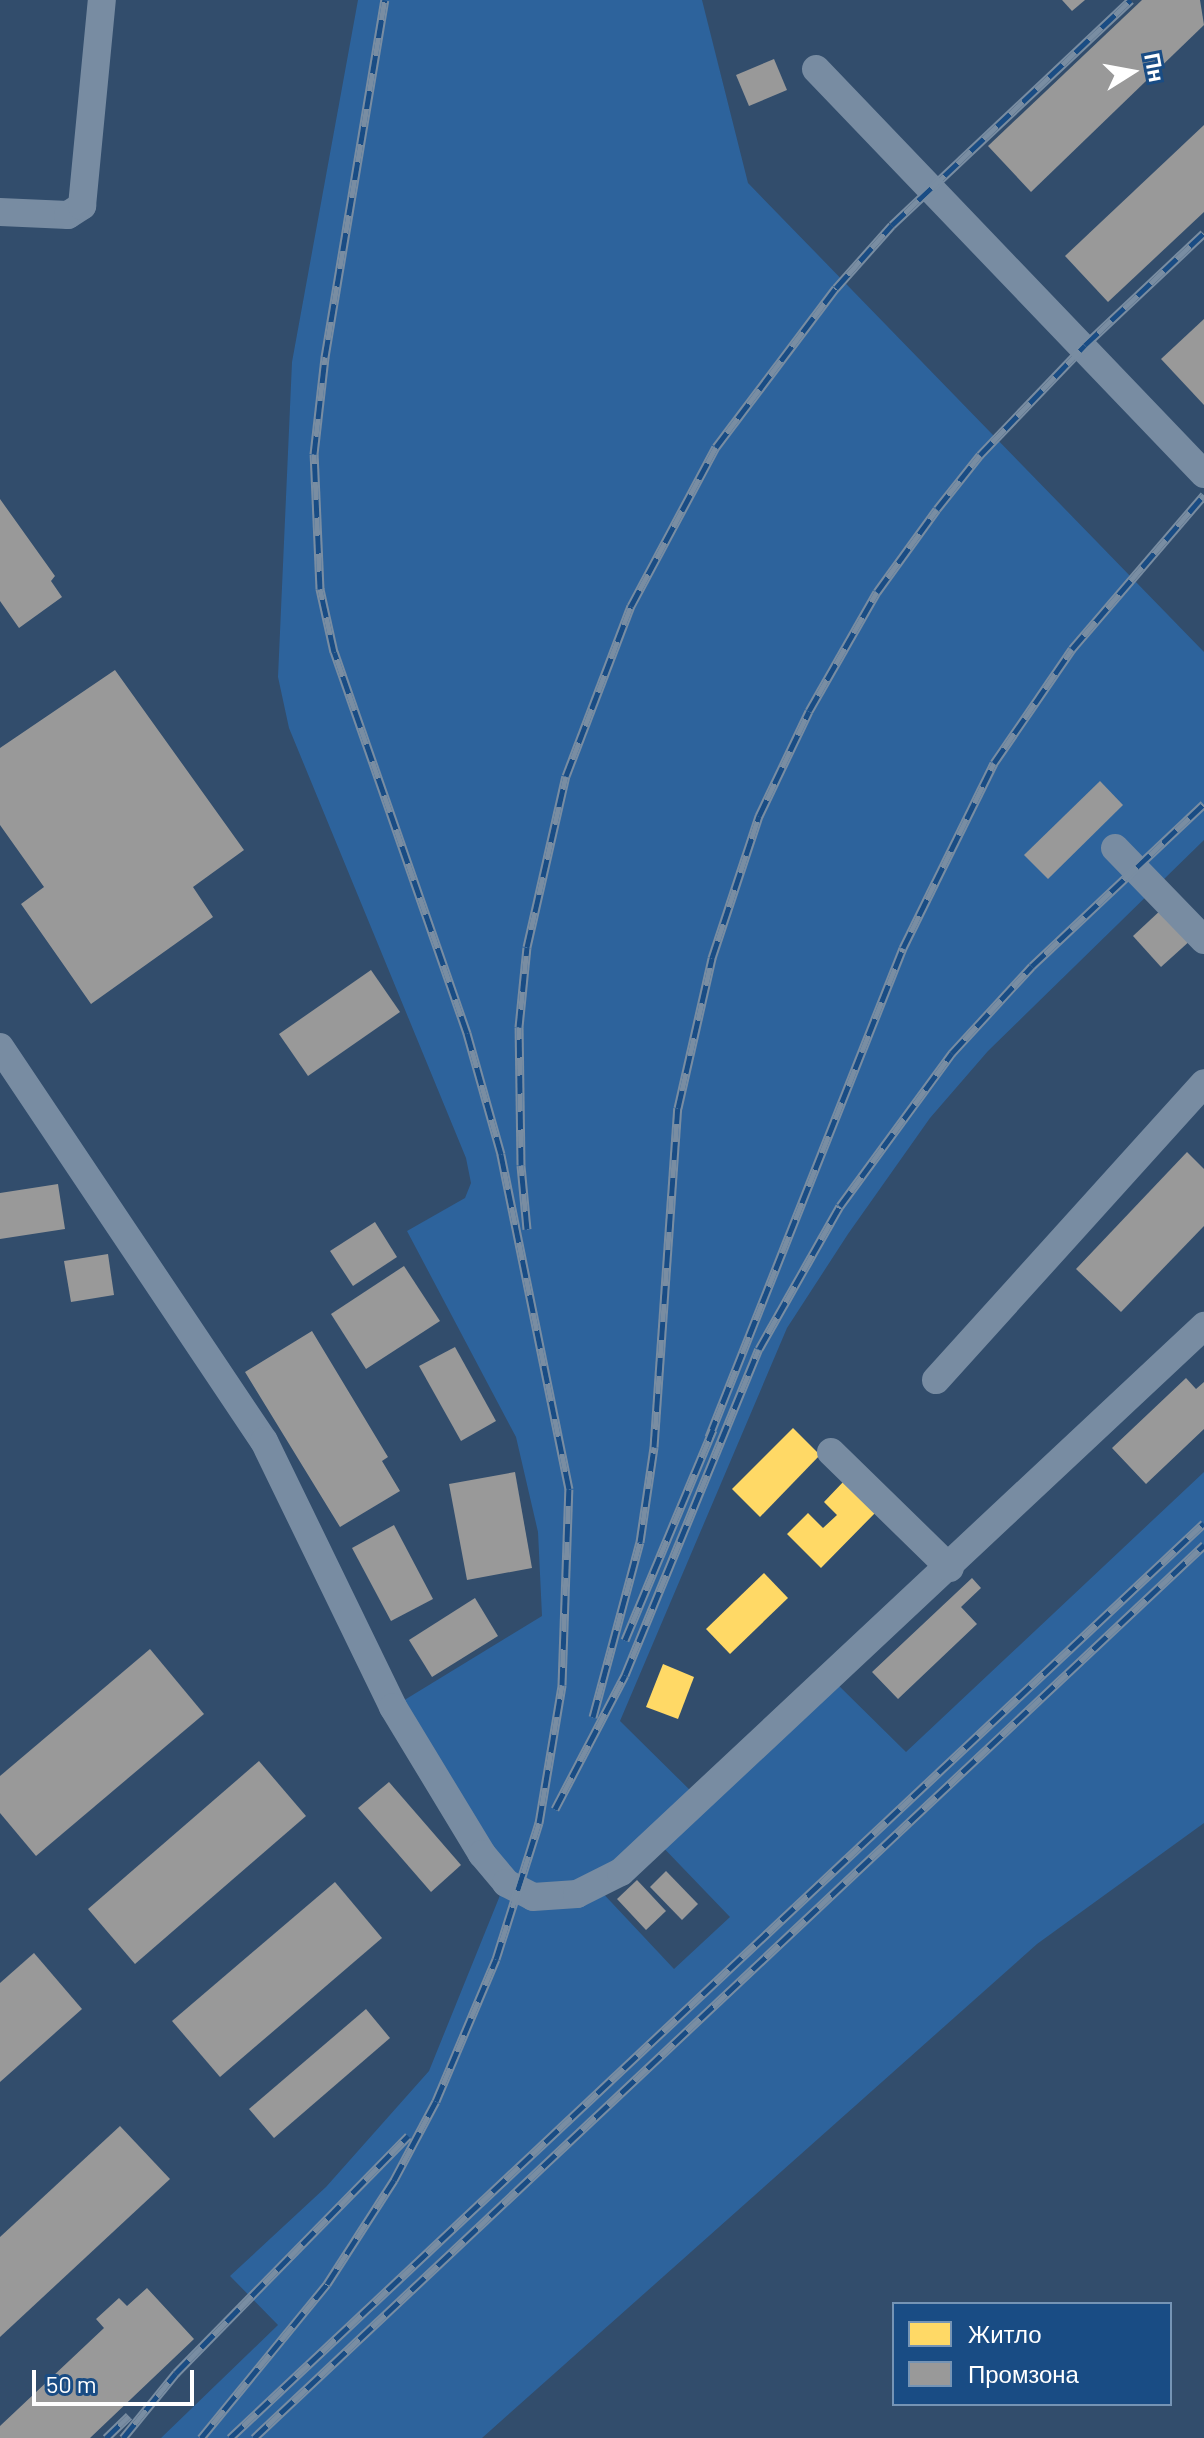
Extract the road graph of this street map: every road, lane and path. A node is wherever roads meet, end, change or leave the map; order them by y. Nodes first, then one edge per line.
1 (102, 0) edge
2 (816, 69) dead end
3 (0, 212) edge
4 (1204, 474) edge
5 (1115, 848) dead end
6 (1204, 940) edge
7 (0, 1047) edge
8 (1204, 1083) edge
9 (1204, 1326) edge
10 (936, 1380) dead end
11 (831, 1452) dead end
12 (950, 1568) junction

1 - 3 street
2 - 4 street
5 - 6 street
7 - 12 street
8 - 10 street
9 - 12 street
11 - 12 street

